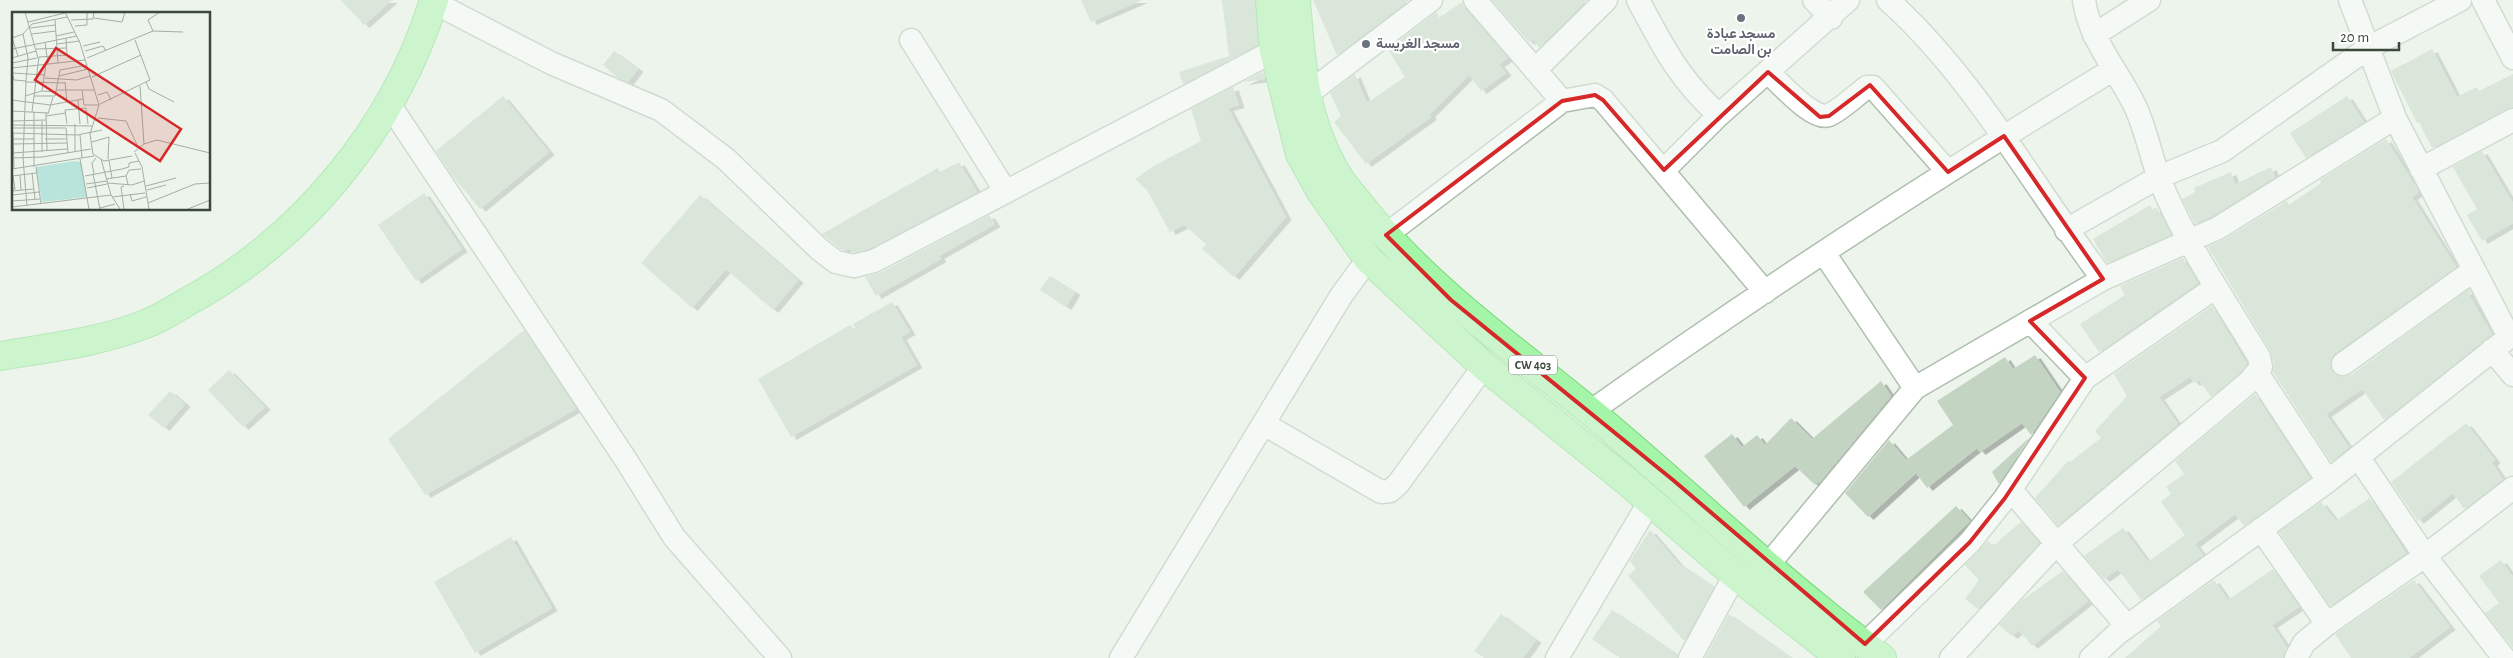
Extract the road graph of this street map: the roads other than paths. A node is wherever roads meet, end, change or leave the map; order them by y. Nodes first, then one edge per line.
1 (1270, 0) edge
2 (1296, 0) edge
3 (1431, 0) edge
4 (1475, 0) edge
5 (1606, 0) edge
6 (1638, 0) edge
7 (1814, 0) edge
8 (1848, 0) edge
9 (1888, 0) edge
10 (2084, 0) edge
11 (2149, 0) edge
12 (2350, 0) edge
13 (2460, 0) edge
14 (2483, 0) edge
15 (433, 1) edge
16 (1831, 18) junction
17 (2094, 35) junction
18 (911, 40) dead end
19 (2368, 48) junction
20 (1274, 50) junction
21 (2513, 58) edge
22 (2114, 68) junction
23 (1535, 70) junction
24 (1768, 72) junction
25 (1306, 95) junction
26 (1562, 101) junction
27 (389, 104) junction
28 (1719, 115) junction
29 (2395, 118) junction
30 (2513, 120) edge
31 (2004, 136) junction
32 (2421, 169) junction
33 (1664, 170) junction
34 (1948, 172) junction
35 (2159, 178) junction
36 (1006, 192) junction
37 (2066, 230) junction
38 (1386, 236) junction
39 (2190, 242) junction
40 (1824, 253) junction
41 (1368, 259) junction
42 (2474, 270) junction
43 (2103, 279) junction
44 (2216, 287) junction
45 (1765, 292) junction
46 (2030, 321) junction
47 (2505, 340) edge
48 (0, 356) edge
49 (2343, 364) dead end
50 (1484, 366) junction
51 (2258, 374) junction
52 (2513, 375) edge
53 (2085, 378) junction
54 (1915, 388) junction
55 (1590, 412) junction
56 (1264, 424) junction
57 (2359, 458) junction
58 (2328, 481) junction
59 (2513, 488) edge
60 (2011, 490) junction
61 (1650, 501) junction
62 (2261, 529) junction
63 (2056, 544) junction
64 (2424, 556) junction
65 (1768, 565) junction
66 (1735, 575) junction
67 (2327, 624) junction
68 (2127, 626) junction
69 (1873, 651) edge
70 (2502, 652) edge
71 (780, 658) edge
72 (1122, 658) edge
73 (1557, 658) edge
74 (1690, 658) edge
75 (1841, 658) edge
76 (1951, 658) edge
77 (2090, 658) edge
78 (2296, 658) edge

1 - 20 main road, CW 403
2 - 25 main road, CW 403
3 - 25 street
4 - 23 street
5 - 23 street
6 - 28 street
7 - 16 street
8 - 16 street
9 - 31 street
10 - 17 street
11 - 17 street
12 - 19 street
13 - 19 street
14 - 21 street
15 - 27 main road
15 - 36 street
16 - 24 street
17 - 22 street
18 - 36 street
19 - 29 street
19 - 35 street
20 - 36 street
20 - 41 main road, CW 403
22 - 31 street
22 - 35 street
23 - 26 street
24 - 28 street
24 - 34 street
25 - 38 main road, CW 403
26 - 33 street
26 - 38 street
27 - 48 main road
27 - 71 street
28 - 33 street
29 - 32 street
29 - 39 street
30 - 32 street
31 - 34 street
31 - 37 street
32 - 42 street
33 - 45 street
34 - 40 street
35 - 37 street
35 - 39 street
37 - 43 street
38 - 55 main road, CW 403
39 - 43 street
39 - 44 street
40 - 45 street
40 - 54 street
41 - 50 main road, CW 403
41 - 56 street
42 - 47 street
42 - 49 street
43 - 46 street
44 - 51 street
44 - 53 street
45 - 55 street
46 - 53 street
46 - 54 street
47 - 52 street
47 - 57 street
50 - 56 street
50 - 61 main road, CW 403
51 - 58 street
51 - 63 street
53 - 60 street
54 - 65 street
55 - 65 main road, CW 403
56 - 72 street
57 - 58 street
57 - 64 street
58 - 62 street
59 - 64 street
60 - 63 street
60 - 69 street
61 - 66 main road, CW 403
61 - 73 street
62 - 67 street
62 - 68 street
63 - 68 street
63 - 76 street
64 - 67 street
64 - 70 street
65 - 69 main road, CW 403
66 - 74 street
66 - 75 main road, CW 403
67 - 78 street
68 - 77 street

